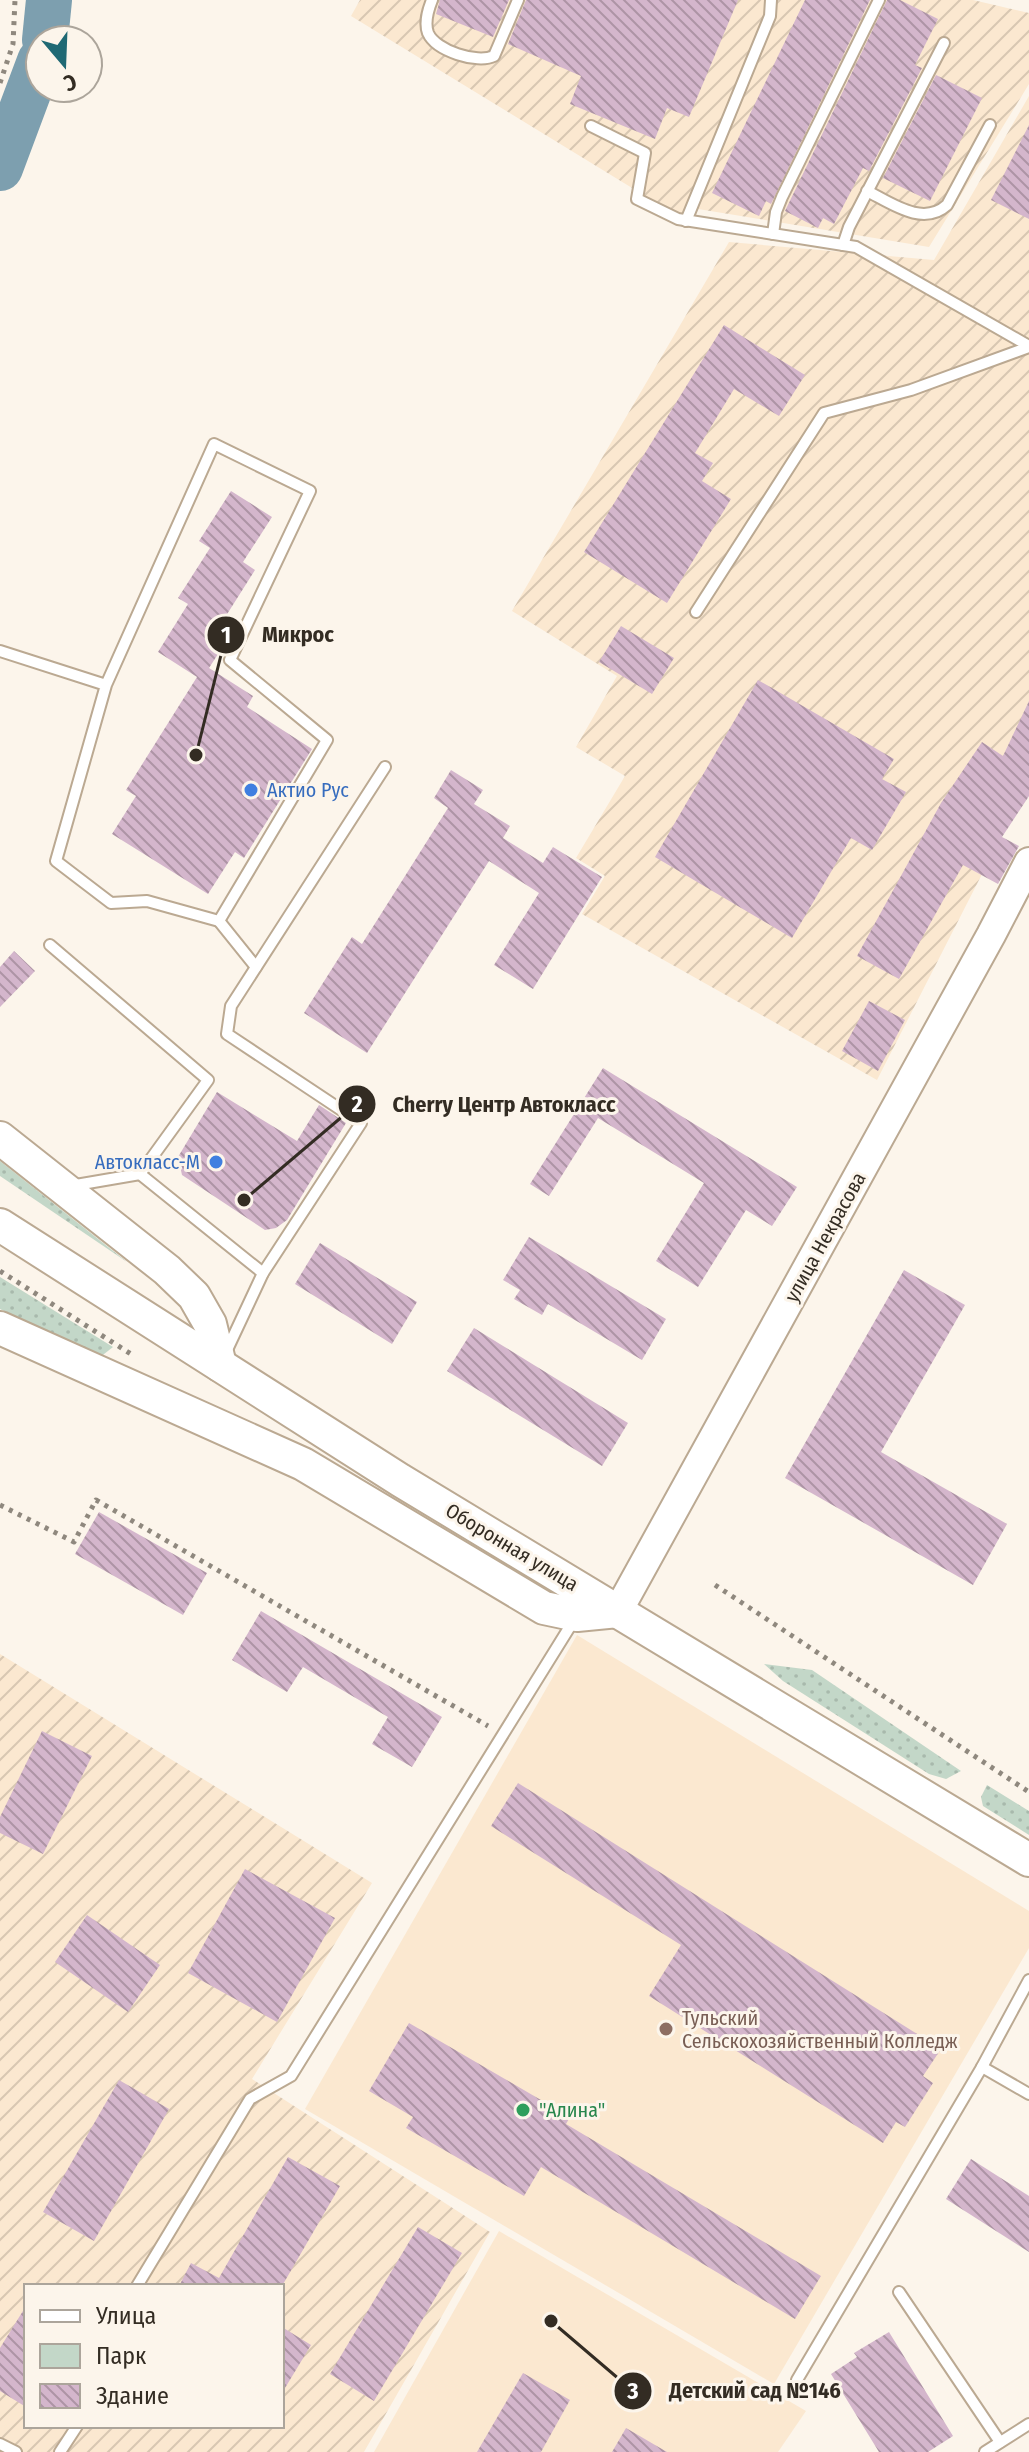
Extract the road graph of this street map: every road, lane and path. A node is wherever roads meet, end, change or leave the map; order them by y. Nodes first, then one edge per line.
1 (15, 0) edge
2 (432, 0) edge
3 (518, 0) edge
4 (771, 0) edge
5 (879, 0) edge
6 (944, 43) dead end
7 (0, 83) edge
8 (990, 125) dead end
9 (591, 126) dead end
10 (867, 191) junction
11 (686, 221) junction
12 (773, 234) junction
13 (843, 245) junction
14 (1029, 347) edge
15 (696, 612) dead end
16 (0, 651) edge
17 (106, 685) junction
18 (385, 767) dead end
19 (1029, 862) edge
20 (219, 921) junction
21 (50, 945) dead end
22 (256, 967) junction
23 (0, 1138) edge
24 (140, 1174) junction
25 (64, 1187) junction
26 (0, 1225) edge
27 (0, 1271) edge
28 (263, 1273) junction
29 (0, 1328) edge
30 (134, 1355) dead end
31 (220, 1365) junction
32 (248, 1384) junction
33 (303, 1464) junction
34 (400, 1480) junction
35 (0, 1505) edge
36 (715, 1585) dead end
37 (583, 1605) junction
38 (618, 1611) junction
39 (503, 1734) junction
40 (1029, 1792) edge
41 (1029, 1860) edge
42 (1029, 1980) edge
43 (982, 2067) junction
44 (1029, 2094) edge
45 (138, 2284) edge
46 (899, 2292) dead end
47 (797, 2380) dead end
48 (1029, 2424) edge
49 (76, 2428) edge
50 (1000, 2442) junction
51 (0, 2444) edge
52 (16, 2452) edge
53 (60, 2452) edge
54 (985, 2452) edge

1 - 7 path
2 - 3 lane
4 - 11 lane
5 - 12 lane
6 - 10 lane
8 - 10 lane
9 - 11 lane
10 - 13 lane
11 - 12 lane
12 - 13 lane
13 - 14 lane
14 - 15 lane
16 - 17 lane
17 - 20 lane
17 - 20 lane
18 - 22 lane
19 - 38 street, улица Некрасова
20 - 22 lane
21 - 24 lane
22 - 28 lane
23 - 25 main road
24 - 25 lane
24 - 28 lane
25 - 31 main road
26 - 31 main road, Оборонная улица
27 - 30 path
28 - 31 lane
29 - 33 main road
31 - 32 main road, Оборонная улица
32 - 33 main road
32 - 34 main road, Оборонная улица
33 - 34 main road
33 - 37 main road
34 - 37 main road, Оборонная улица
35 - 39 path
36 - 40 path
37 - 38 main road, Оборонная улица
37 - 39 lane
38 - 41 main road, Оборонная улица
39 - 45 lane
42 - 43 lane
43 - 44 lane
43 - 47 lane
46 - 50 lane
48 - 50 lane
49 - 53 lane
50 - 54 lane
51 - 52 lane

